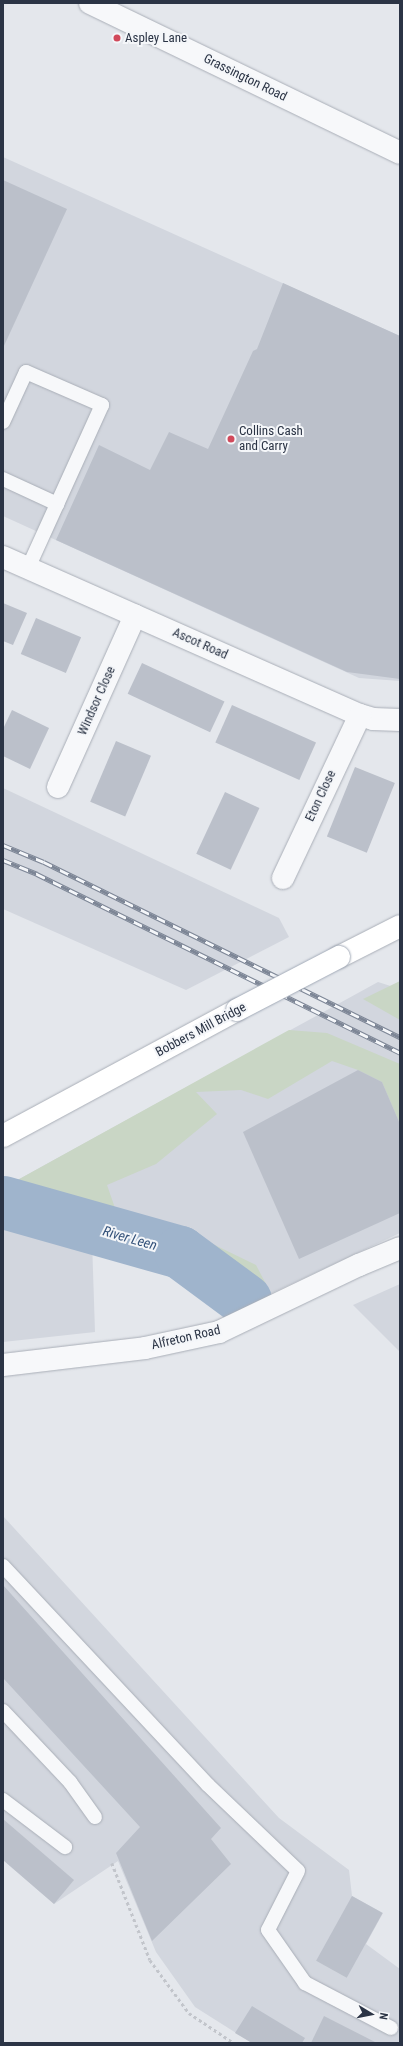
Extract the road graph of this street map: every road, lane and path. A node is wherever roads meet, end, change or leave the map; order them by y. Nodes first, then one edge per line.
1 (90, 3) edge
2 (400, 153) edge
3 (3, 422) edge
4 (3, 479) edge
5 (57, 504) junction
6 (3, 556) edge
7 (28, 568) junction
8 (135, 616) junction
9 (360, 715) junction
10 (400, 720) edge
11 (58, 787) dead end
12 (283, 878) dead end
13 (400, 926) edge
14 (3, 1136) edge
15 (399, 1251) edge
16 (3, 1365) edge
17 (3, 1566) edge
18 (3, 1711) edge
19 (3, 1800) edge
20 (95, 1817) dead end
21 (65, 1848) dead end
22 (112, 1863) dead end
23 (391, 2028) dead end
24 (234, 2043) edge

1 - 2 street, Grassington Road
3 - 5 lane
4 - 5 lane
5 - 7 lane
6 - 7 street, Ascot Road
7 - 8 street, Ascot Road
8 - 9 street, Ascot Road
8 - 11 street, Windsor Close
9 - 10 street, Ascot Road
9 - 12 street, Eton Close
13 - 14 main road, Bobbers Mill Bridge, bridge
15 - 16 street, Alfreton Road
17 - 23 lane
18 - 20 lane
19 - 21 lane
22 - 24 path

